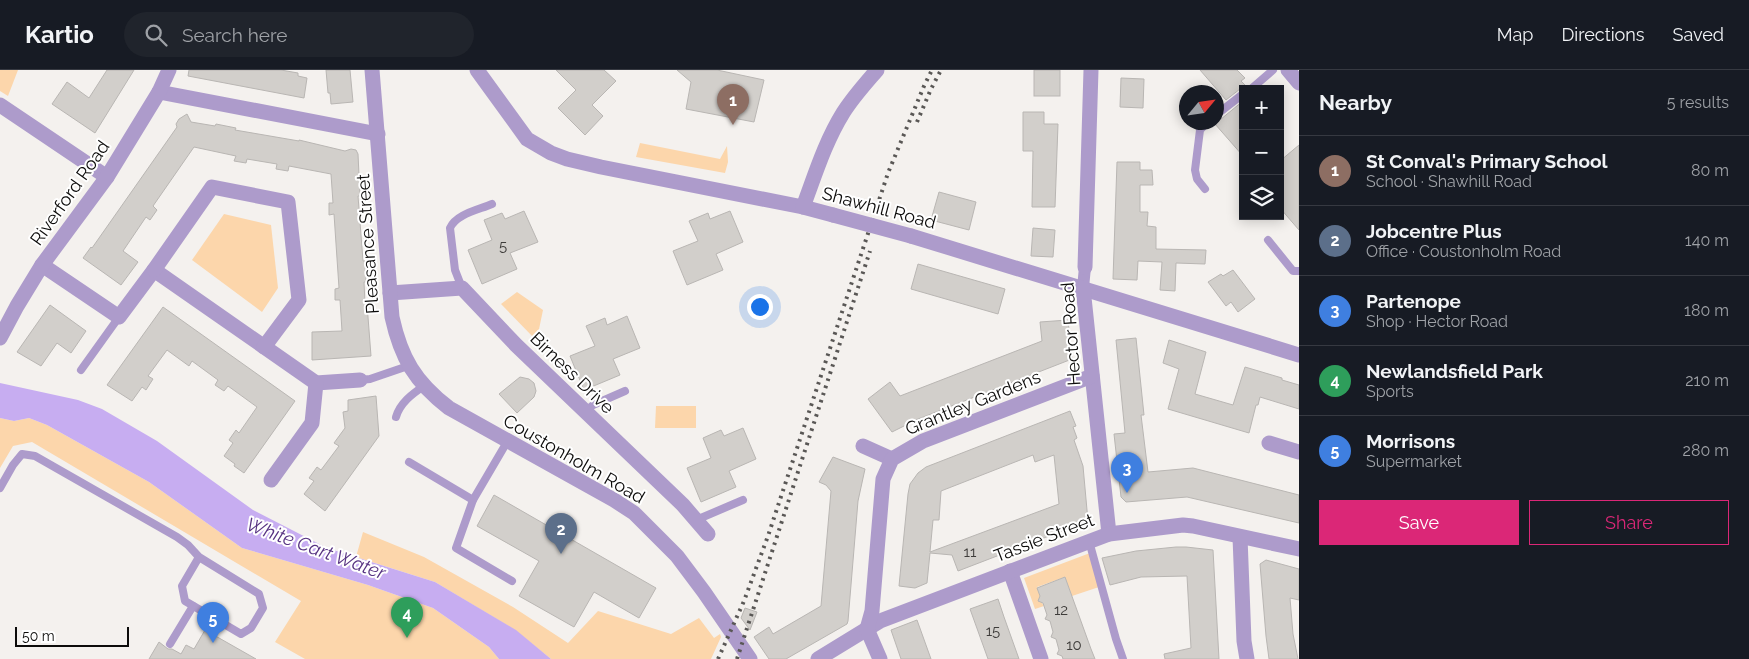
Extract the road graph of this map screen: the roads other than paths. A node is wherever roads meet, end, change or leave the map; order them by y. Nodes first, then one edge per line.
1 (169, 70) edge
2 (372, 70) edge
3 (477, 70) edge
4 (877, 70) edge
5 (1091, 70) edge
6 (1273, 70) edge
7 (1288, 70) edge
8 (1299, 83) edge
9 (1256, 85) edge
10 (159, 92) junction
11 (1239, 97) edge
12 (0, 105) edge
13 (1224, 109) edge
14 (1200, 130) edge
15 (378, 134) junction
16 (107, 177) junction
17 (1205, 189) dead end
18 (492, 204) dead end
19 (803, 207) junction
20 (1268, 240) dead end
21 (42, 265) junction
22 (1085, 267) joint
23 (154, 270) junction
24 (1299, 271) edge
25 (462, 288) junction
26 (1083, 288) junction
27 (390, 293) junction
28 (119, 317) junction
29 (0, 338) edge
30 (264, 347) junction
31 (1299, 355) edge
32 (408, 366) junction
33 (81, 370) dead end
34 (1092, 376) junction
35 (360, 380) joint
36 (316, 383) junction
37 (424, 386) junction
38 (625, 391) dead end
39 (438, 400) joint
40 (585, 412) junction
41 (396, 417) dead end
42 (508, 442) junction
43 (1269, 443) dead end
44 (864, 446) dead end
45 (1299, 452) edge
46 (892, 459) junction
47 (409, 462) dead end
48 (271, 480) dead end
49 (0, 488) edge
50 (473, 500) junction
51 (743, 500) dead end
52 (696, 520) junction
53 (708, 534) dead end
54 (1109, 534) junction
55 (1240, 537) junction
56 (1090, 542) junction
57 (1299, 549) edge
58 (200, 557) junction
59 (1010, 571) junction
60 (512, 581) dead end
61 (193, 606) junction
62 (867, 629) junction
63 (170, 644) dead end
64 (750, 659) edge
65 (818, 659) edge
66 (880, 659) edge
67 (1041, 659) edge
68 (1123, 659) edge
69 (1247, 659) edge

1 - 10 street, Riverford Road
2 - 15 street, Pleasance Street
3 - 19 street, Shawhill Road
4 - 19 street
5 - 22 street, Hector Road
6 - 9 lane
7 - 8 street
10 - 15 street
10 - 16 street, Riverford Road
11 - 13 lane
12 - 16 street
14 - 17 lane
15 - 27 street, Pleasance Street
16 - 21 street, Riverford Road
18 - 25 lane
19 - 26 street, Shawhill Road, bridge
20 - 24 lane
21 - 28 street
21 - 29 street, Riverford Road
22 - 26 street, Hector Road
23 - 28 street
23 - 30 street
23 - 30 street
25 - 27 street
25 - 40 street, Birness Drive
26 - 31 street, Shawhill Road
26 - 34 street, Hector Road
27 - 32 street, Pleasance Street
28 - 33 lane
30 - 36 street
32 - 35 lane
32 - 37 street, Pleasance Street
34 - 46 street, Grantley Gardens
34 - 54 street, Hector Road
35 - 36 street
36 - 48 street
37 - 39 street, Pleasance Street
37 - 41 lane
38 - 40 lane
39 - 42 street, Coustonholm Road
40 - 52 street, Birness Drive
42 - 50 lane
42 - 64 street, Coustonholm Road
43 - 45 street
44 - 46 street
46 - 62 street, Grantley Gardens
47 - 50 lane
49 - 58 lane
50 - 60 lane
51 - 52 lane
52 - 53 street, Birness Drive
54 - 55 street, Tassie Street
54 - 56 street, Tassie Street
55 - 57 street, Tassie Street
55 - 69 street
56 - 59 street, Tassie Street
56 - 68 lane
58 - 61 lane
58 - 61 lane
59 - 62 street, Tassie Street
59 - 67 street
61 - 63 lane
62 - 65 street, Tassie Street
62 - 66 street

